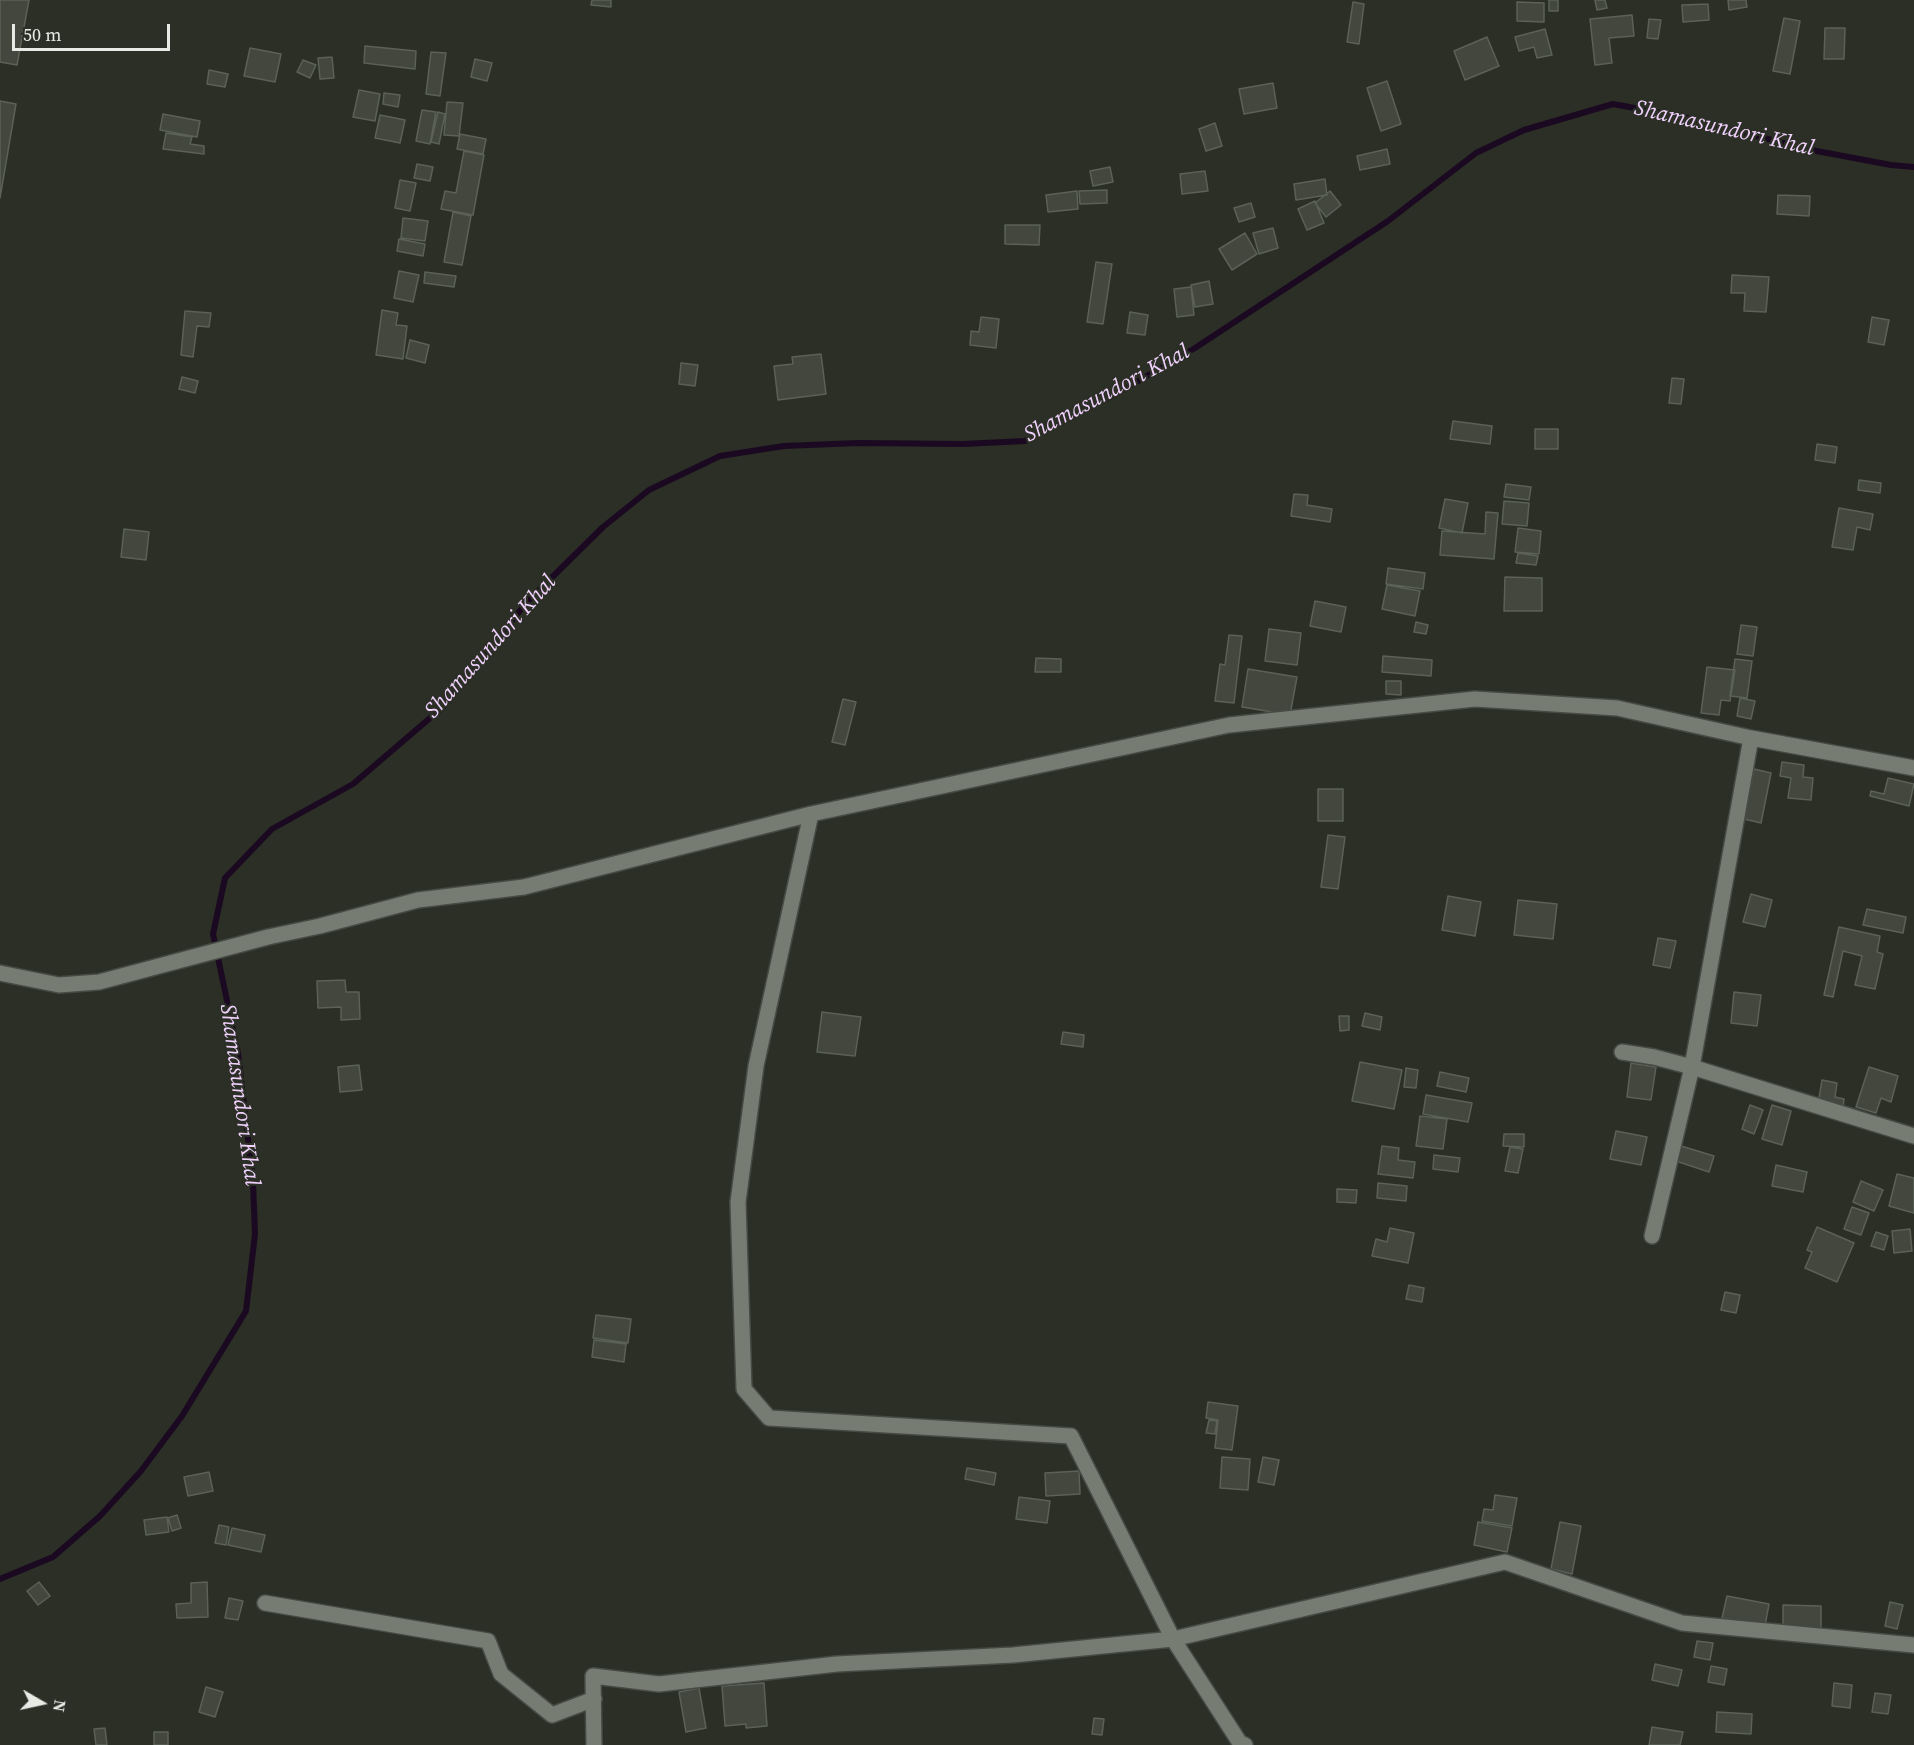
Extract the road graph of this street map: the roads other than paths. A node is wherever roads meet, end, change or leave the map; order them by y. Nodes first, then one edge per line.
1 (1751, 738) junction
2 (1914, 768) edge
3 (811, 814) junction
4 (0, 974) edge
5 (1622, 1052) dead end
6 (1692, 1067) junction
7 (1914, 1136) edge
8 (1652, 1236) dead end
9 (265, 1603) dead end
10 (1173, 1639) junction
11 (1914, 1645) edge
12 (594, 1699) junction
13 (594, 1745) edge
14 (1245, 1745) edge

1 - 2 street
1 - 3 street
1 - 6 street
3 - 4 street
3 - 10 street
5 - 6 street
6 - 7 street
6 - 8 street
9 - 12 street
10 - 11 street
10 - 12 street
10 - 14 street
12 - 13 street

